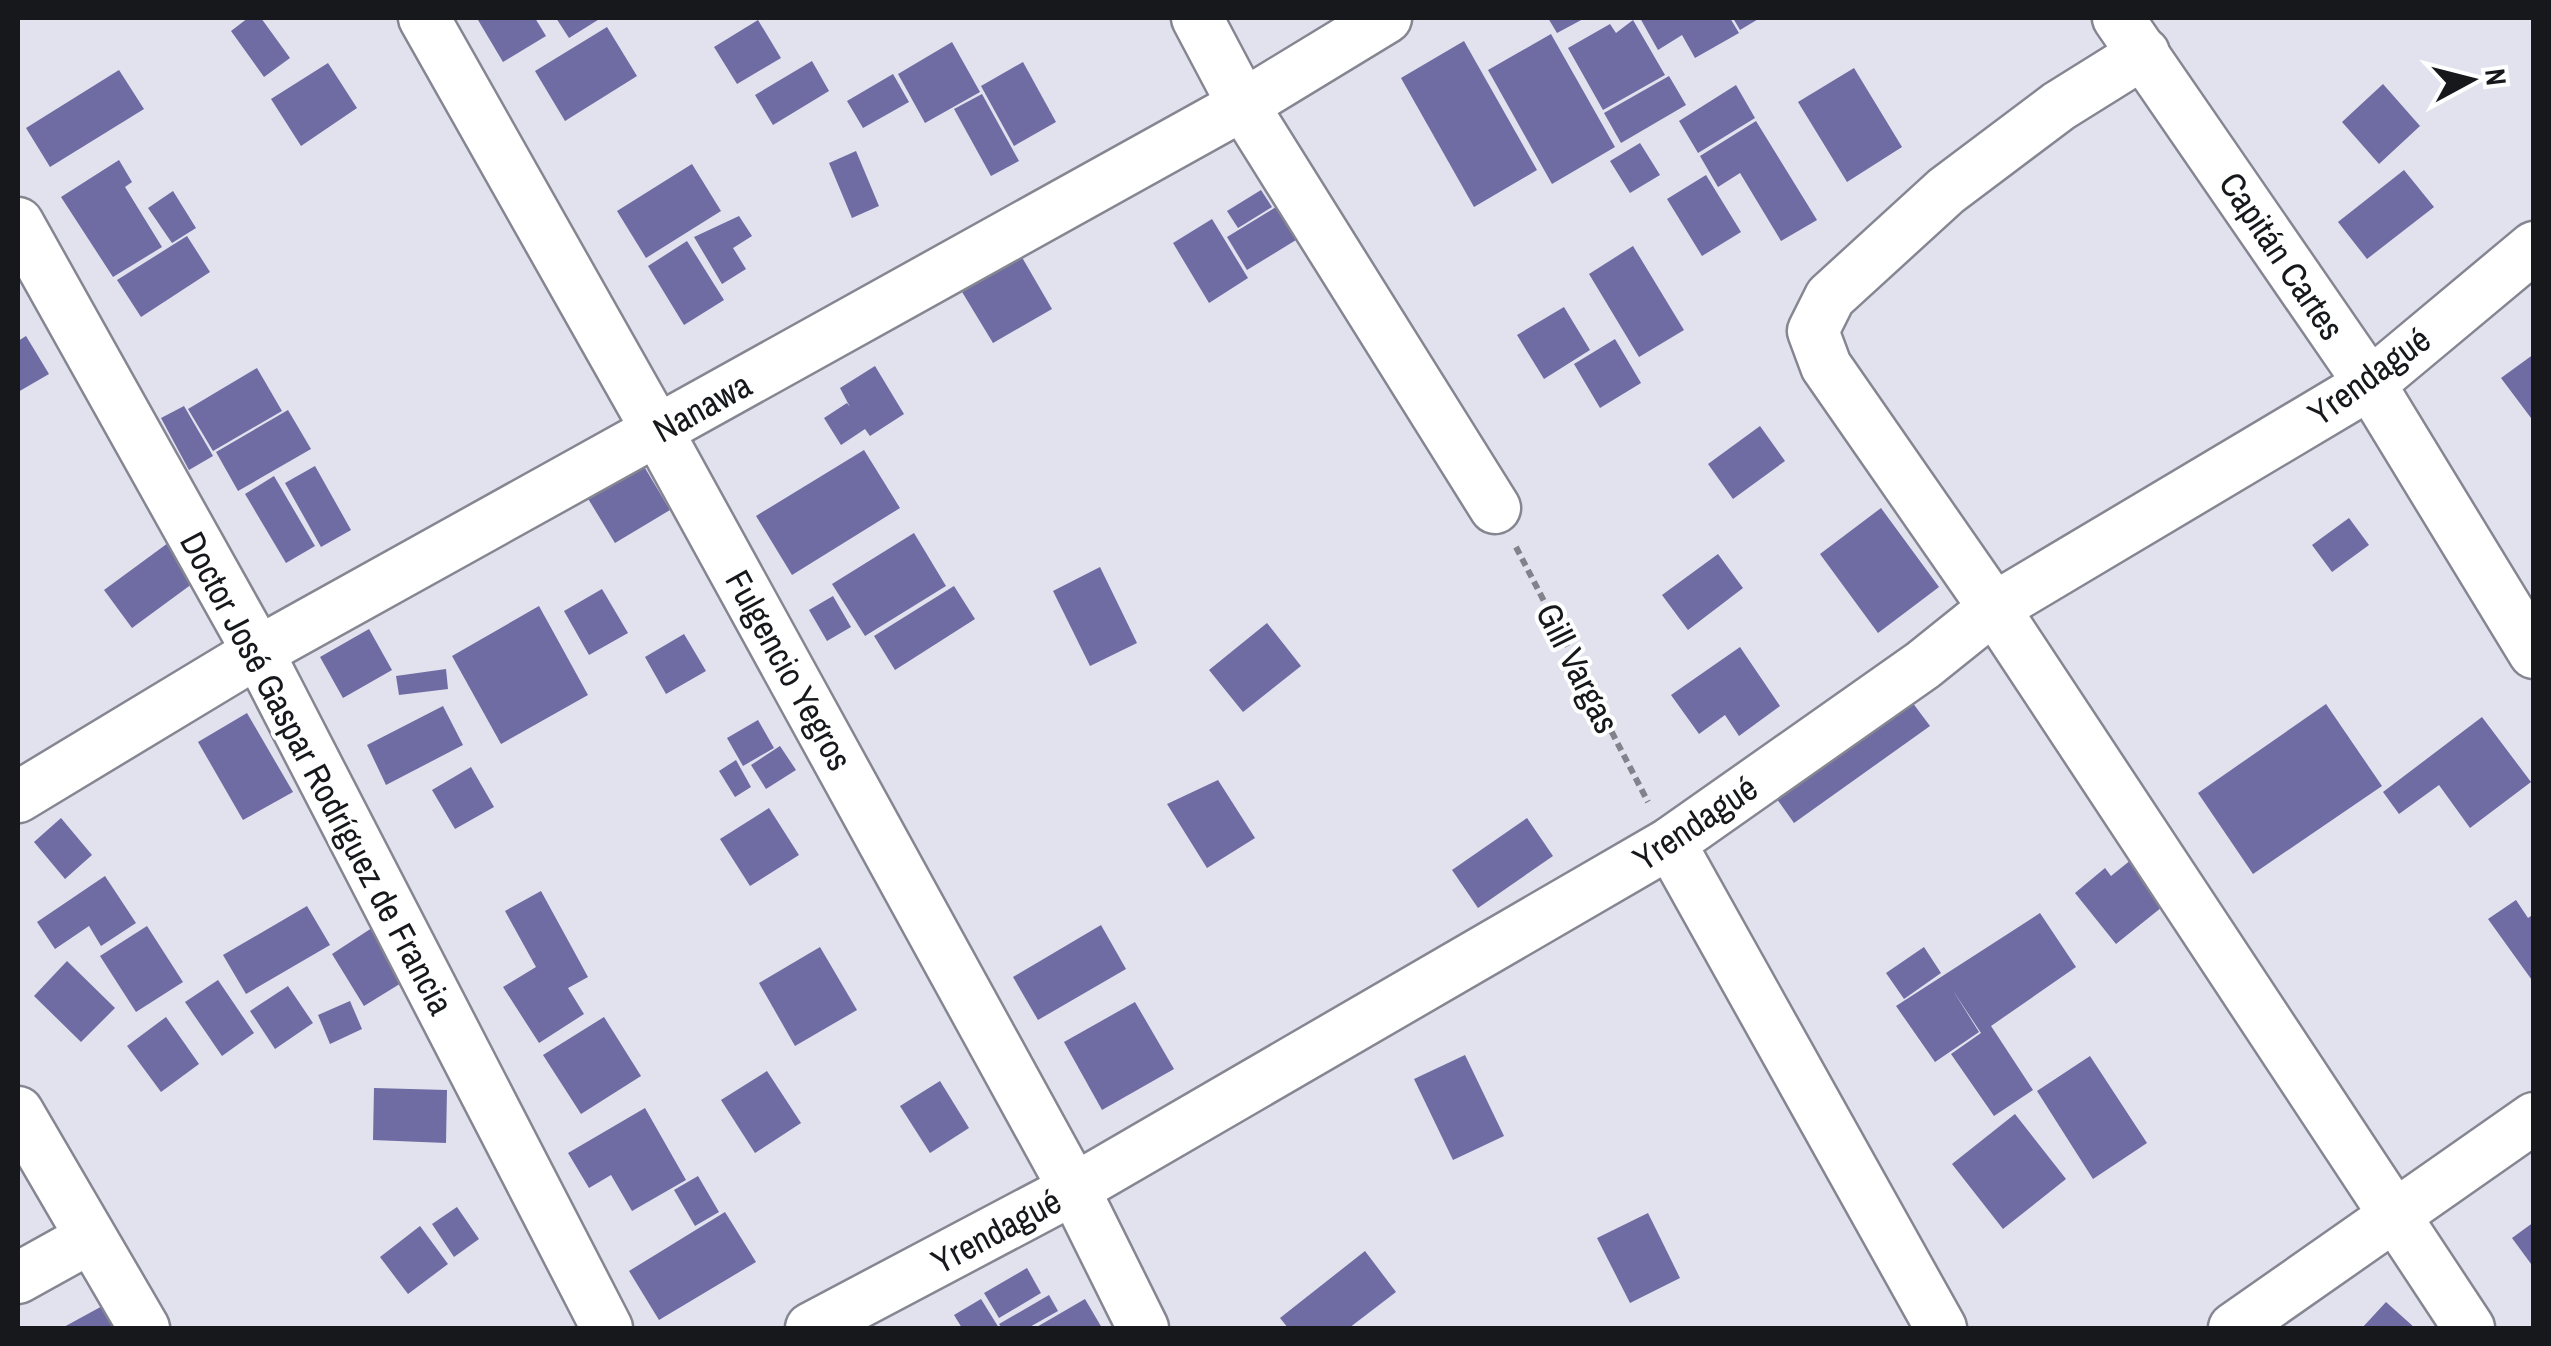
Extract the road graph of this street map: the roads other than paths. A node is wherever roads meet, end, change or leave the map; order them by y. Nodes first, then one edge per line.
1 (424, 18) edge
2 (1197, 18) edge
3 (1386, 18) edge
4 (2130, 35) edge
5 (1243, 105) junction
6 (18, 223) edge
7 (2534, 247) edge
8 (2370, 384) junction
9 (658, 432) junction
10 (1495, 508) road end
11 (1994, 608) junction
12 (258, 652) junction
13 (2534, 652) edge
14 (18, 797) edge
15 (1670, 844) junction
16 (18, 1112) edge
17 (2534, 1118) edge
18 (1074, 1189) junction
19 (2396, 1217) junction
20 (90, 1238) junction
21 (18, 1278) edge
22 (144, 1328) edge
23 (607, 1328) edge
24 (810, 1328) edge
25 (1143, 1328) edge
26 (1941, 1328) edge
27 (2234, 1328) edge
28 (2469, 1328) edge

1 - 9 street, Fulgencio Yegros
2 - 5 street
3 - 5 street, Nanawa
4 - 8 street, Capitán Cartes
4 - 11 street
5 - 9 street, Nanawa
5 - 10 street
6 - 12 street, Doctor José Gaspar Rodríguez de Francia
7 - 8 street, Yrendagué
8 - 11 street, Yrendagué
8 - 13 street, Capitán Cartes
9 - 12 street, Nanawa
9 - 18 street, Fulgencio Yegros
11 - 15 street, Yrendagué
11 - 19 street
12 - 14 street, Nanawa
12 - 23 street, Doctor José Gaspar Rodríguez de Francia
15 - 18 street, Yrendagué
15 - 26 street
16 - 20 street
17 - 19 street
18 - 24 street, Yrendagué
18 - 25 street, Fulgencio Yegros
19 - 27 street
19 - 28 street
20 - 21 street
20 - 22 street

